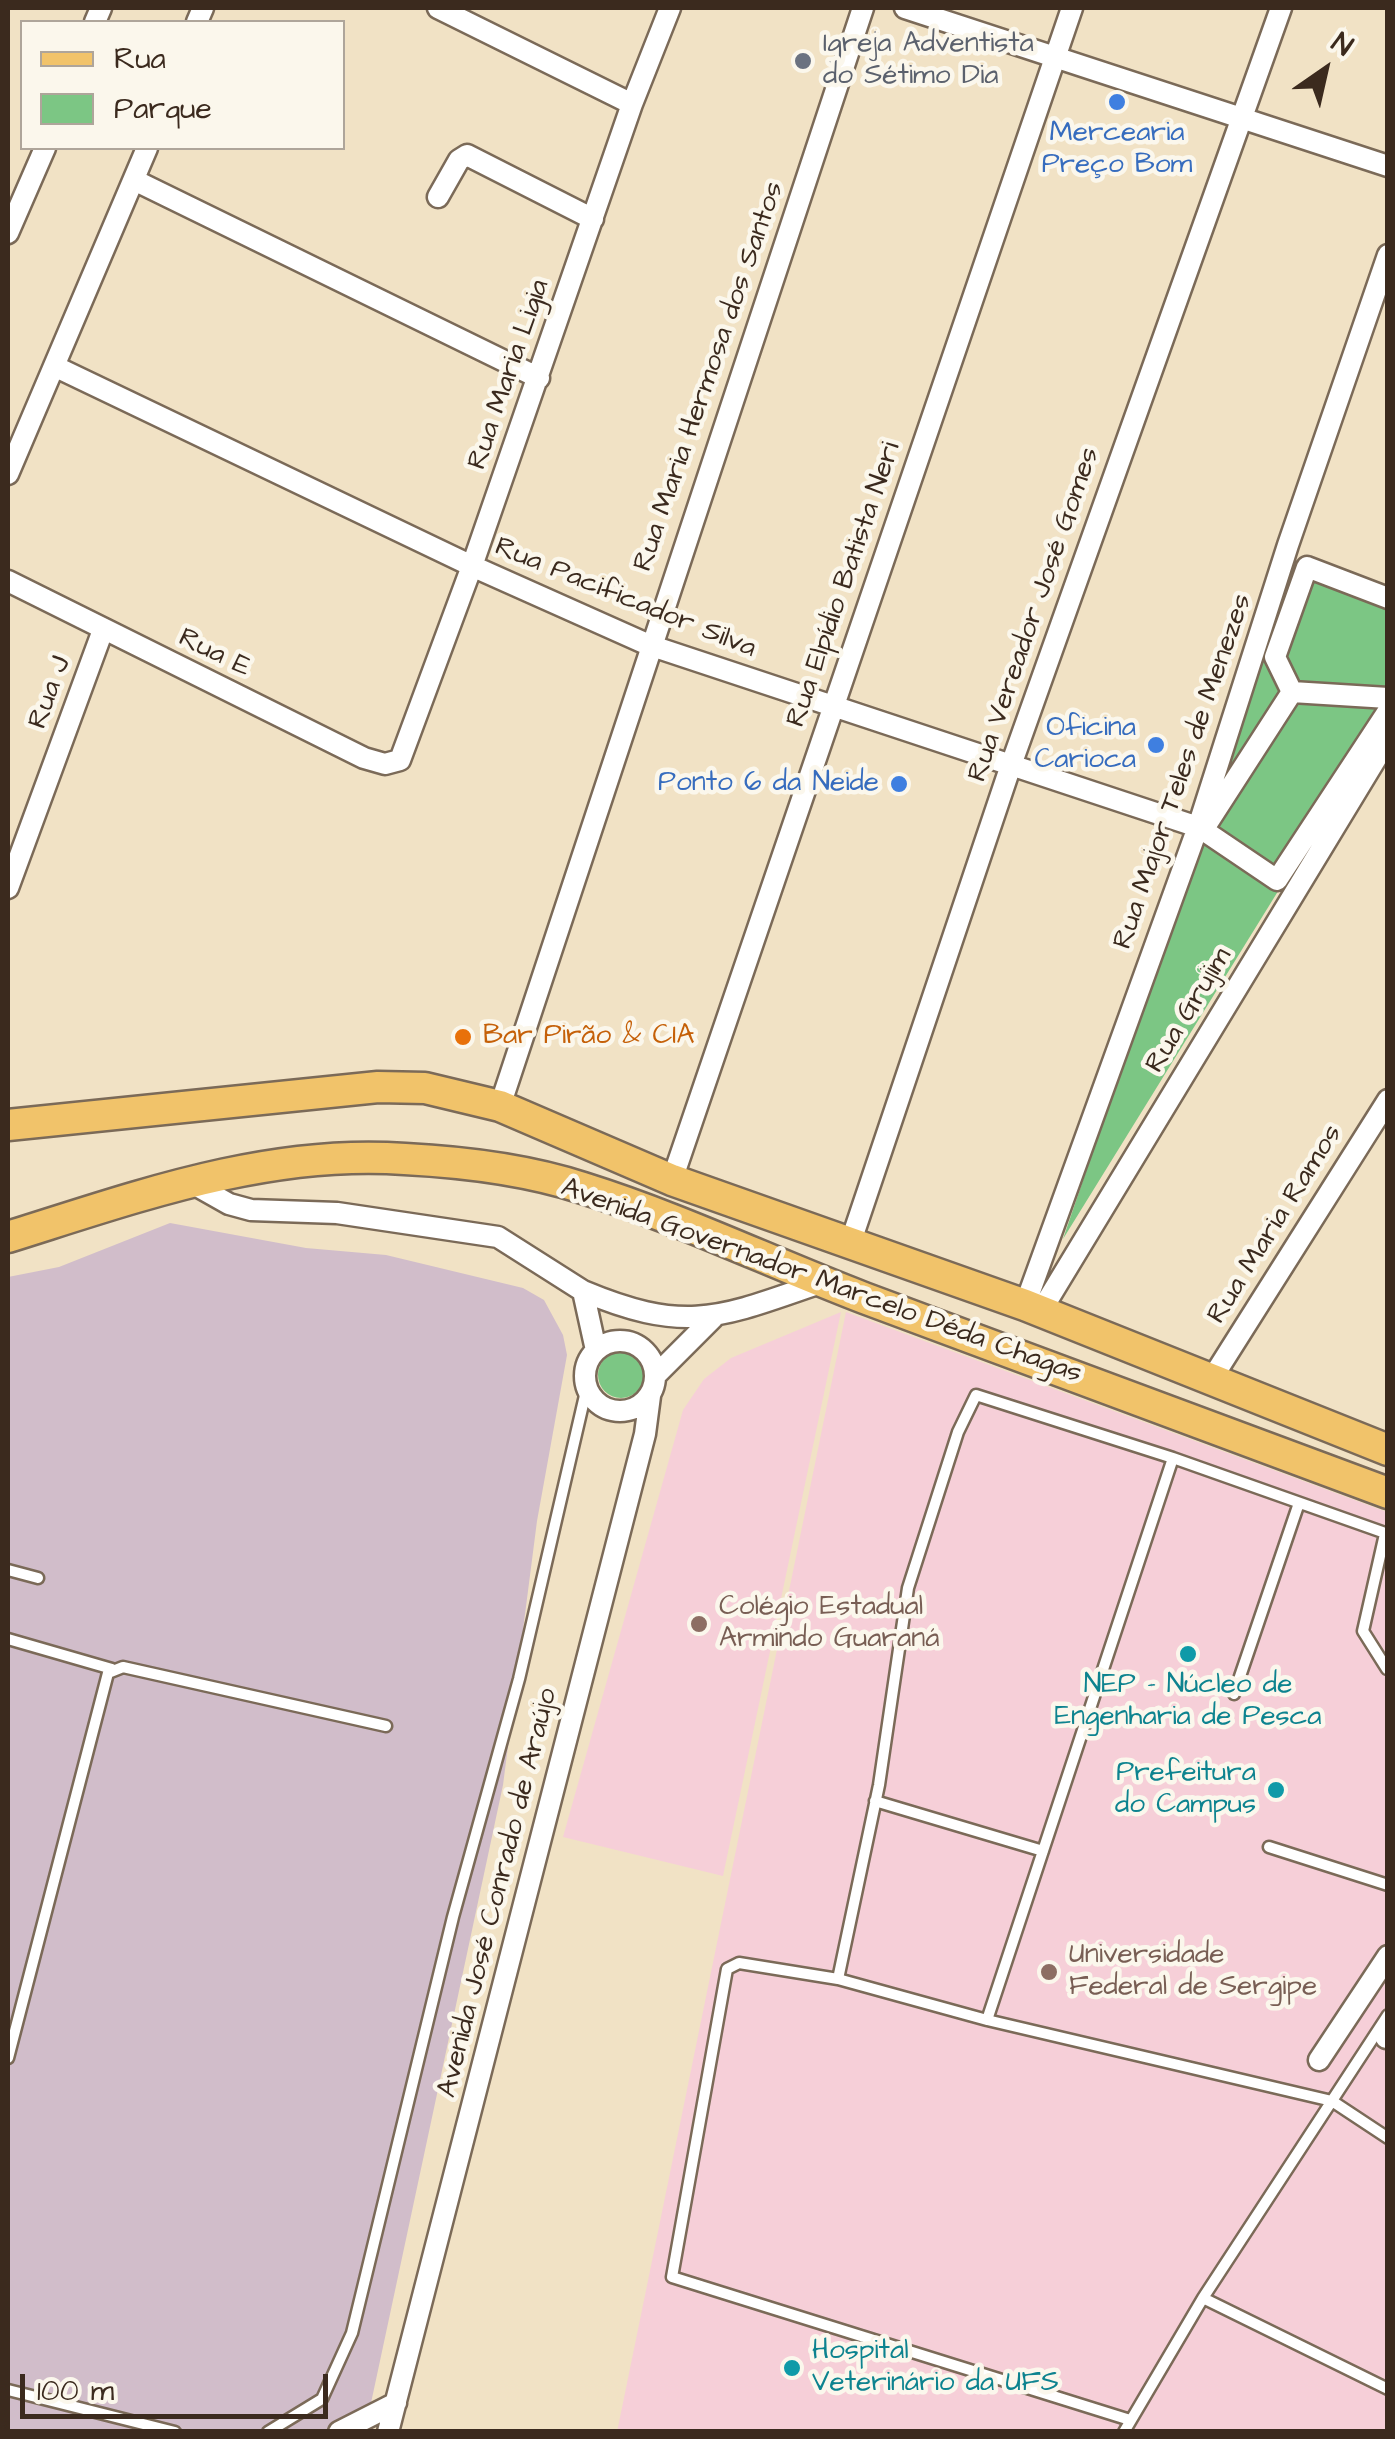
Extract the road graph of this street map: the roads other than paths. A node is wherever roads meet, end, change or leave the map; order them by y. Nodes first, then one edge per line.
1 (670, 8) edge
2 (863, 8) edge
3 (905, 8) edge
4 (1072, 8) edge
5 (1282, 8) edge
6 (1292, 8) edge
7 (451, 11) edge
8 (1273, 33) junction
9 (1056, 56) junction
10 (632, 104) junction
11 (1242, 116) junction
12 (44, 150) edge
13 (146, 150) edge
14 (1388, 166) edge
15 (134, 180) junction
16 (438, 197) dead end
17 (593, 220) junction
18 (8, 233) edge
19 (1388, 254) edge
20 (54, 366) junction
21 (539, 378) junction
22 (8, 474) edge
23 (1288, 546) junction
24 (472, 566) junction
25 (8, 580) edge
26 (1388, 584) edge
27 (1388, 598) edge
28 (104, 630) junction
29 (649, 645) junction
30 (1292, 692) junction
31 (1388, 698) edge
32 (831, 708) junction
33 (1388, 711) edge
34 (1388, 739) edge
35 (400, 760) joint
36 (1010, 768) junction
37 (1198, 827) junction
38 (8, 888) edge
39 (1388, 1100) edge
40 (500, 1106) junction
41 (8, 1126) edge
42 (672, 1180) junction
43 (190, 1182) junction
44 (8, 1238) edge
45 (850, 1244) junction
46 (823, 1282) junction
47 (583, 1291) junction
48 (1033, 1308) junction
49 (713, 1318) junction
50 (596, 1350) junction
51 (656, 1375) junction
52 (1211, 1380) junction
53 (587, 1387) junction
54 (650, 1396) junction
55 (1388, 1450) edge
56 (1173, 1458) junction
57 (1388, 1493) edge
58 (1299, 1503) junction
59 (1386, 1534) edge
60 (8, 1570) edge
61 (38, 1578) dead end
62 (8, 1639) edge
63 (112, 1669) junction
64 (1387, 1669) edge
65 (1234, 1694) dead end
66 (386, 1726) dead end
67 (875, 1801) junction
68 (1269, 1847) dead end
69 (1043, 1851) junction
70 (1388, 1885) edge
71 (1388, 1956) edge
72 (838, 1979) junction
73 (1388, 2015) edge
74 (987, 2020) junction
75 (8, 2058) edge
76 (1319, 2060) dead end
77 (1332, 2102) junction
78 (1388, 2138) edge
79 (1204, 2298) junction
80 (1388, 2389) edge
81 (8, 2390) edge
82 (396, 2403) junction
83 (1130, 2420) junction
84 (175, 2432) edge
85 (268, 2432) edge
86 (339, 2432) edge
87 (388, 2432) edge
88 (1124, 2432) edge

1 - 10 street, Rua Maria Ligia
2 - 29 street, Rua Maria Hermosa dos Santos
3 - 9 street
4 - 9 street, Rua Elpídio Batista Neri
5 - 8 street, Rua Vereador José Gomes
6 - 8 street
7 - 10 street
8 - 11 street, Rua Vereador José Gomes
9 - 11 street
9 - 32 street, Rua Elpídio Batista Neri
10 - 17 street, Rua Maria Ligia
11 - 14 street
11 - 36 street, Rua Vereador José Gomes
12 - 18 street
13 - 15 street
15 - 20 street
15 - 21 street
16 - 17 street
17 - 21 street, Rua Maria Ligia
19 - 23 street, Rua Major Teles de Menezes
20 - 22 street
20 - 24 street, Rua Pacificador Silva
21 - 24 street, Rua Maria Ligia
23 - 26 street
23 - 37 street, Rua Major Teles de Menezes
24 - 29 street, Rua Pacificador Silva
24 - 35 street, Rua Maria Ligia
25 - 28 street, Rua E
27 - 30 street
28 - 35 street, Rua E
28 - 38 street, Rua J
29 - 32 street, Rua Pacificador Silva
29 - 40 street, Rua Maria Hermosa dos Santos
30 - 31 street
30 - 33 street
32 - 36 street, Rua Pacificador Silva
32 - 42 street, Rua Elpídio Batista Neri
34 - 48 street, Rua Grujim
36 - 37 street, Rua Pacificador Silva
36 - 45 street, Rua Vereador José Gomes
37 - 48 street, Rua Major Teles de Menezes
39 - 52 street, Rua Maria Ramos
40 - 41 main road, Avenida Governador Marcelo Déda Chagas
40 - 42 main road, Avenida Governador Marcelo Déda Chagas
42 - 45 main road, Avenida Governador Marcelo Déda Chagas
43 - 44 main road, Avenida Governador Marcelo Déda Chagas
43 - 46 main road, Avenida Governador Marcelo Déda Chagas
43 - 47 street
45 - 48 main road, Avenida Governador Marcelo Déda Chagas
46 - 49 street
46 - 57 main road, Avenida Governador Marcelo Déda Chagas
47 - 49 street
47 - 50 street
48 - 52 main road, Avenida Governador Marcelo Déda Chagas
49 - 51 street
50 - 51 street
50 - 53 street
51 - 54 street
52 - 55 main road, Avenida Governador Marcelo Déda Chagas
53 - 54 street
53 - 85 lane
54 - 82 street, Avenida José Conrado de Araújo
56 - 58 lane
56 - 67 lane
56 - 69 lane
58 - 59 lane
58 - 65 lane
59 - 64 lane
60 - 61 lane
62 - 63 lane
63 - 66 lane
63 - 75 lane
67 - 69 lane
67 - 72 lane
68 - 70 lane
69 - 74 lane
71 - 76 street
72 - 74 lane
72 - 83 lane
73 - 77 lane
74 - 77 lane
77 - 78 lane
77 - 79 lane
79 - 80 lane
79 - 83 lane
81 - 84 lane
82 - 86 street
82 - 87 street, Avenida José Conrado de Araújo
83 - 88 lane

